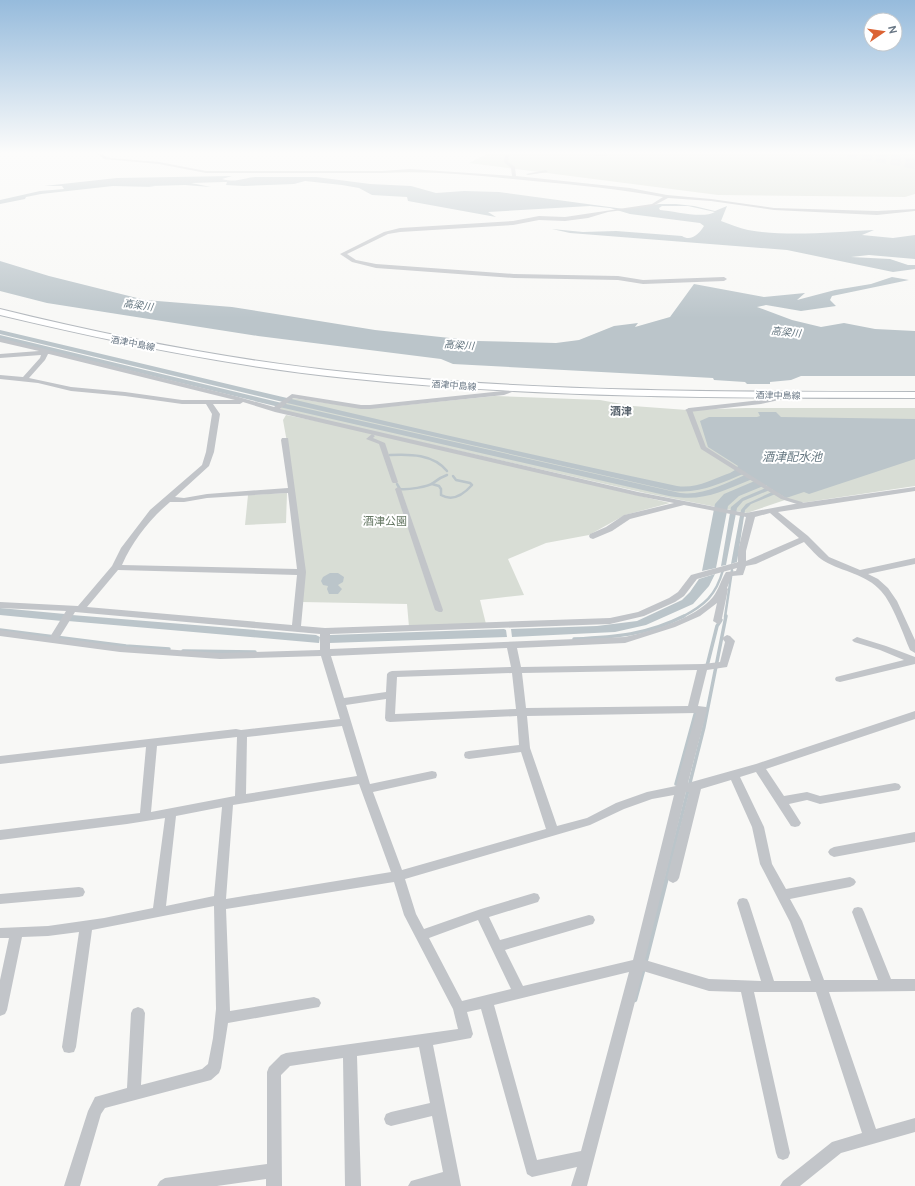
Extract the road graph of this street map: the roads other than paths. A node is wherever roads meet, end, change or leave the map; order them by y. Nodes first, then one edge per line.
1 (631, 207) edge
2 (761, 207) edge
3 (915, 210) edge
4 (724, 279) dead end
5 (0, 312) edge
6 (0, 340) edge
7 (47, 352) junction
8 (0, 356) edge
9 (0, 377) edge
10 (24, 380) junction
11 (516, 389) junction
12 (795, 395) junction
13 (915, 395) edge
14 (209, 402) junction
15 (247, 402) junction
16 (276, 409) junction
17 (689, 410) joint
18 (372, 436) dead end
19 (285, 440) dead end
20 (395, 482) dead end
21 (398, 489) dead end
22 (915, 489) edge
23 (292, 490) junction
24 (166, 499) junction
25 (684, 503) junction
26 (800, 503) dead end
27 (773, 512) junction
28 (749, 515) junction
29 (593, 536) dead end
30 (805, 538) junction
31 (915, 561) edge
32 (116, 567) junction
33 (740, 567) junction
34 (302, 572) junction
35 (859, 573) junction
36 (727, 578) junction
37 (0, 604) edge
38 (439, 610) dead end
39 (74, 611) junction
40 (718, 621) dead end
41 (296, 629) junction
42 (0, 633) edge
43 (325, 633) junction
44 (727, 638) dead end
45 (53, 640) junction
46 (856, 640) dead end
47 (511, 644) junction
48 (915, 650) edge
49 (324, 651) junction
50 (915, 661) edge
51 (704, 667) junction
52 (517, 670) junction
53 (840, 679) dead end
54 (391, 695) junction
55 (339, 702) junction
56 (697, 709) junction
57 (522, 712) junction
58 (915, 715) edge
59 (345, 722) junction
60 (241, 734) junction
61 (152, 742) junction
62 (525, 748) junction
63 (468, 755) dead end
64 (0, 760) edge
65 (759, 767) junction
66 (432, 775) dead end
67 (734, 775) junction
68 (365, 784) junction
69 (696, 786) junction
70 (895, 787) dead end
71 (681, 789) junction
72 (234, 800) junction
73 (781, 801) junction
74 (171, 812) junction
75 (145, 817) junction
76 (795, 823) dead end
77 (553, 832) junction
78 (0, 835) edge
79 (915, 837) edge
80 (834, 852) dead end
81 (398, 876) junction
82 (672, 878) dead end
83 (850, 882) dead end
84 (79, 892) dead end
85 (783, 895) junction
86 (534, 898) dead end
87 (0, 899) edge
88 (220, 903) junction
89 (743, 903) dead end
90 (159, 912) junction
91 (858, 912) dead end
92 (481, 914) junction
93 (589, 920) dead end
94 (86, 926) junction
95 (17, 932) junction
96 (0, 933) edge
97 (421, 935) junction
98 (496, 947) junction
99 (638, 964) junction
100 (887, 985) junction
101 (915, 985) edge
102 (746, 986) junction
103 (820, 986) junction
104 (769, 987) junction
105 (519, 993) junction
106 (486, 1001) junction
107 (314, 1002) dead end
108 (459, 1008) junction
109 (0, 1010) edge
110 (138, 1013) dead end
111 (222, 1018) junction
112 (425, 1040) junction
113 (69, 1047) dead end
114 (350, 1050) junction
115 (134, 1093) junction
116 (438, 1108) junction
117 (391, 1119) dead end
118 (915, 1125) edge
119 (871, 1138) junction
120 (783, 1153) dead end
121 (586, 1157) junction
122 (274, 1170) junction
123 (452, 1182) edge
124 (186, 1184) edge
125 (72, 1186) edge
126 (165, 1186) edge
127 (274, 1186) edge
128 (353, 1186) edge
129 (416, 1186) edge
130 (578, 1186) edge
131 (788, 1186) edge

1 - 4 street
2 - 3 street
5 - 11 main road, 酒津中島線
6 - 7 street
7 - 8 street
7 - 10 street
7 - 15 street
9 - 10 street
10 - 14 street
11 - 12 main road, 酒津中島線
11 - 16 street
12 - 13 main road, 酒津中島線
12 - 17 street
14 - 15 street
14 - 24 street
15 - 16 street
16 - 25 street
17 - 26 street
18 - 20 street
19 - 23 street
21 - 38 street
22 - 27 street
23 - 24 street
23 - 34 street
24 - 32 street
25 - 28 street
25 - 29 street
27 - 28 street
27 - 30 street
28 - 33 street
30 - 33 street
30 - 35 street
31 - 35 street
32 - 34 street
32 - 39 street
33 - 36 street
33 - 43 street
34 - 41 street
35 - 48 street
36 - 40 street
36 - 47 street
37 - 39 street
39 - 41 street
39 - 45 street
41 - 43 street
42 - 45 street
43 - 49 street
44 - 51 street
45 - 49 street
46 - 50 street
47 - 49 street
47 - 52 street
49 - 55 street
50 - 53 street
51 - 52 street
51 - 56 street
52 - 54 street
52 - 57 street
54 - 55 street
54 - 57 street
55 - 59 street
56 - 57 street
56 - 71 street
57 - 62 street
58 - 65 street
59 - 60 street
59 - 68 street
60 - 61 street
60 - 72 street
61 - 64 street
61 - 75 street
62 - 63 street
62 - 77 street
65 - 67 street
65 - 73 street
66 - 68 street
67 - 69 street
67 - 85 street
68 - 72 street
68 - 81 street
69 - 71 street
69 - 82 street
70 - 73 street
71 - 77 street
71 - 99 street
72 - 74 street
72 - 88 street
73 - 76 street
74 - 75 street
74 - 90 street
75 - 78 street
77 - 81 street
79 - 80 street
81 - 88 street
81 - 97 street
83 - 85 street
84 - 87 street
85 - 103 street
86 - 92 street
88 - 90 street
88 - 111 street
89 - 104 street
90 - 94 street
91 - 100 street
92 - 97 street
92 - 98 street
93 - 98 street
94 - 95 street
94 - 113 street
95 - 96 street
95 - 109 street
97 - 108 street
98 - 105 street
99 - 102 street
99 - 105 street
99 - 121 street
100 - 101 street
100 - 103 street
102 - 104 street
102 - 120 street
103 - 104 street
103 - 119 street
105 - 106 street
106 - 108 street
106 - 121 street
107 - 111 street
108 - 112 street
110 - 115 street
111 - 115 street
112 - 114 street
112 - 116 street
114 - 122 street
114 - 128 street
115 - 125 street
116 - 117 street
116 - 123 street
118 - 119 street
119 - 131 street
121 - 130 street
122 - 124 street
122 - 127 street
123 - 129 street
124 - 126 street

